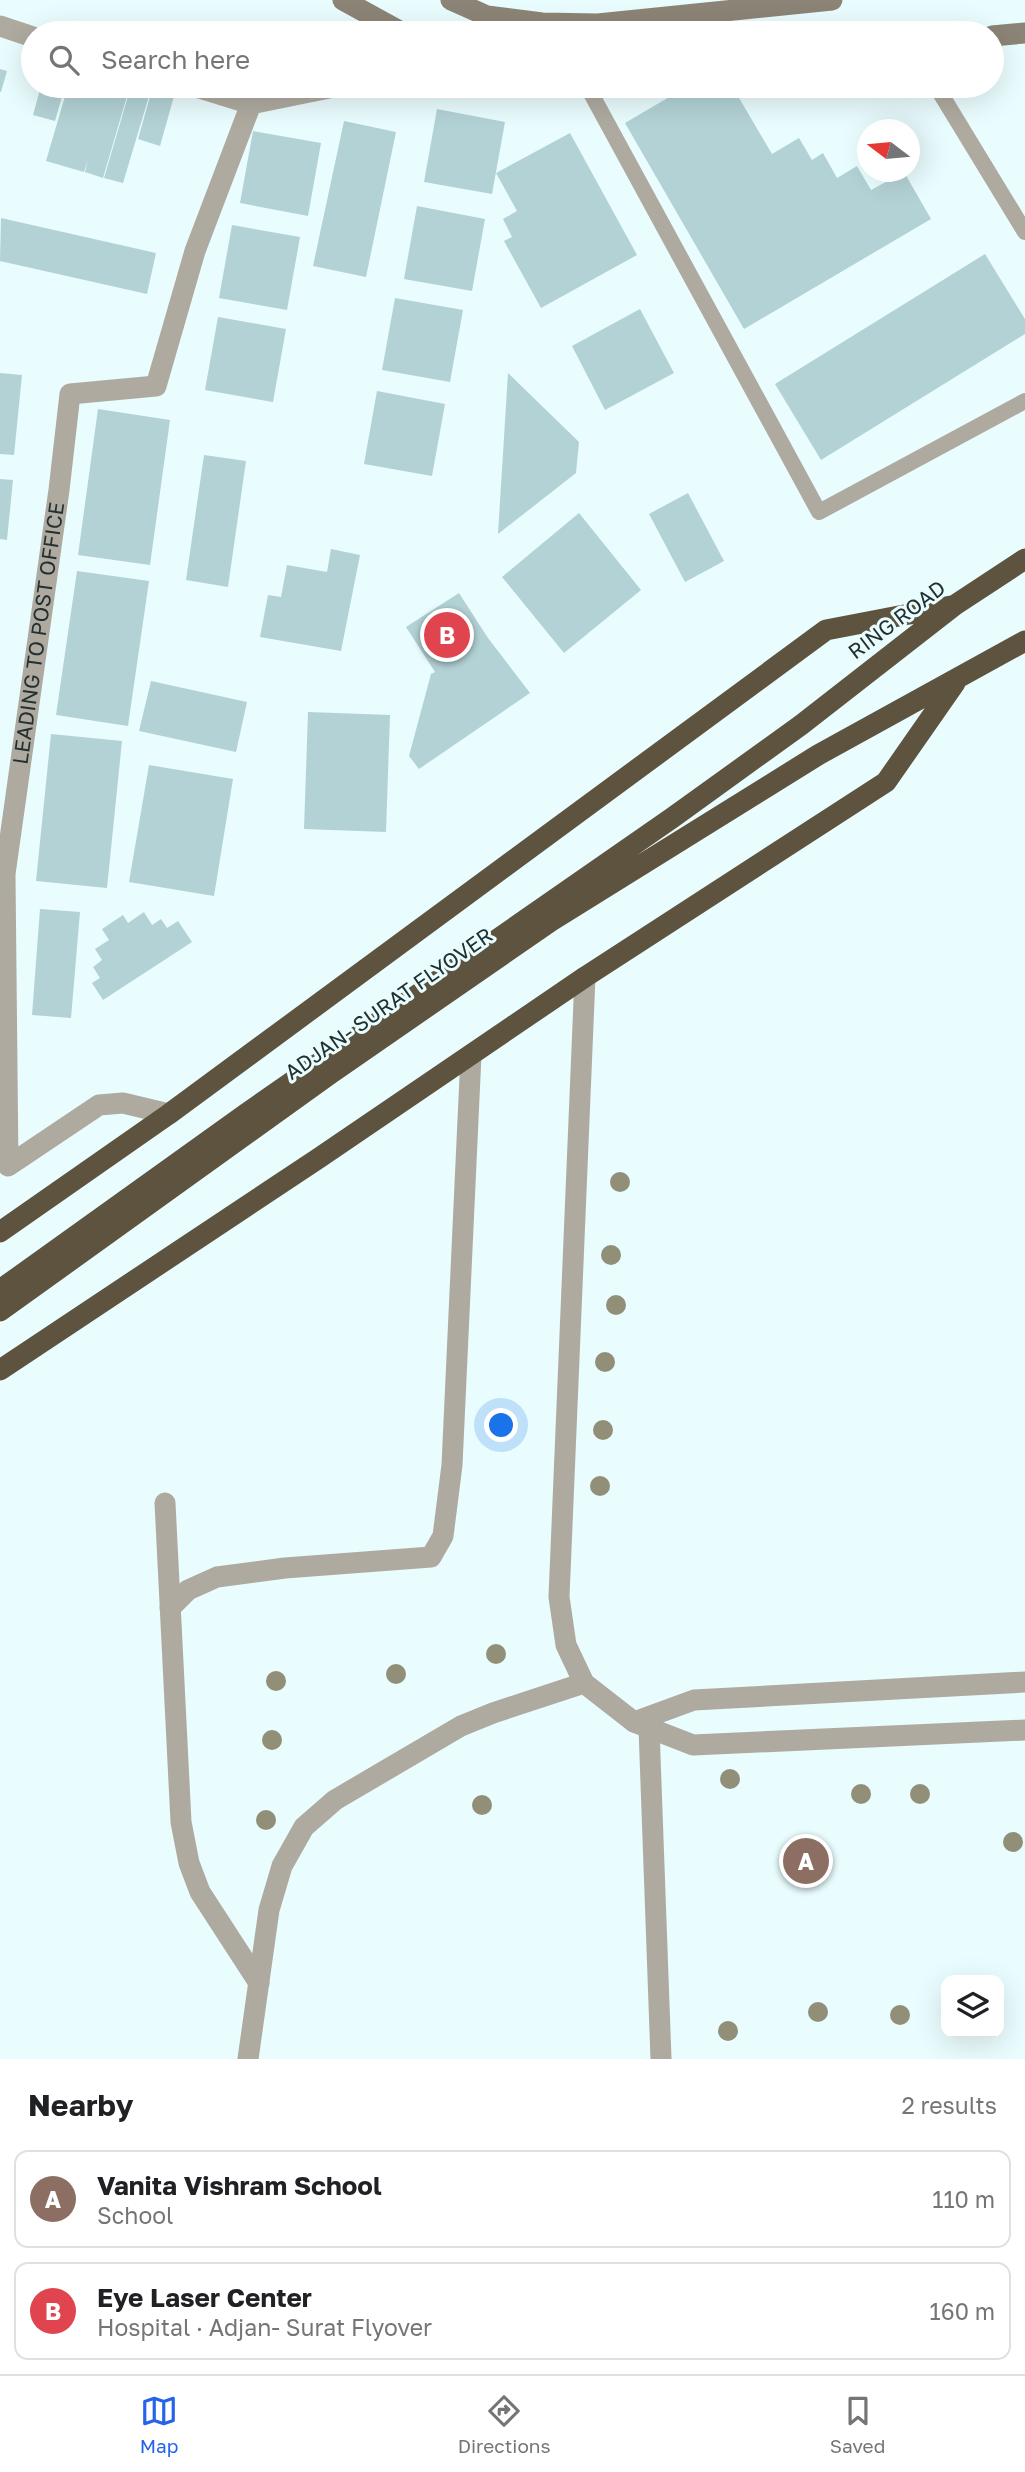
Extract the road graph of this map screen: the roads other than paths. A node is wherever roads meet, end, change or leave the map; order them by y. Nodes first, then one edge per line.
1 (344, 0) edge
2 (451, 0) edge
3 (832, 0) edge
4 (381, 21) edge
5 (526, 21) edge
6 (618, 21) edge
7 (0, 26) edge
8 (21, 33) edge
9 (1025, 33) edge
10 (1004, 35) edge
11 (231, 98) edge
12 (280, 98) edge
13 (594, 98) edge
14 (943, 98) edge
15 (251, 104) junction
16 (1025, 232) edge
17 (1025, 401) edge
18 (1025, 559) edge
19 (956, 606) junction
20 (1025, 641) edge
21 (958, 678) junction
22 (801, 725) joint
23 (585, 977) junction
24 (471, 1055) junction
25 (169, 1114) junction
26 (4, 1169) edge
27 (0, 1232) edge
28 (0, 1290) edge
29 (0, 1311) edge
30 (0, 1370) edge
31 (165, 1503) dead end
32 (170, 1608) junction
33 (1025, 1682) edge
34 (584, 1683) junction
35 (641, 1725) junction
36 (1025, 1730) edge
37 (259, 1983) junction
38 (248, 2059) edge
39 (662, 2059) edge

1 - 4 street
2 - 5 street
3 - 6 street
7 - 8 street
9 - 10 street
11 - 15 street
12 - 15 street
13 - 17 lane
14 - 16 lane
15 - 26 street, LEADING TO POST OFFICE
18 - 19 highway, RING ROAD
19 - 22 highway, RING ROAD
19 - 25 highway
20 - 21 highway
21 - 23 highway
21 - 29 highway, ADJAN- SURAT FLYOVER
22 - 28 highway, ADJAN- SURAT FLYOVER
23 - 24 highway
23 - 34 street
24 - 30 highway
24 - 32 street
25 - 26 street, LEADING TO POST OFFICE
25 - 27 highway
31 - 32 street
32 - 37 street
33 - 35 street
34 - 35 street
34 - 37 street
35 - 36 street
35 - 39 street
37 - 38 street

